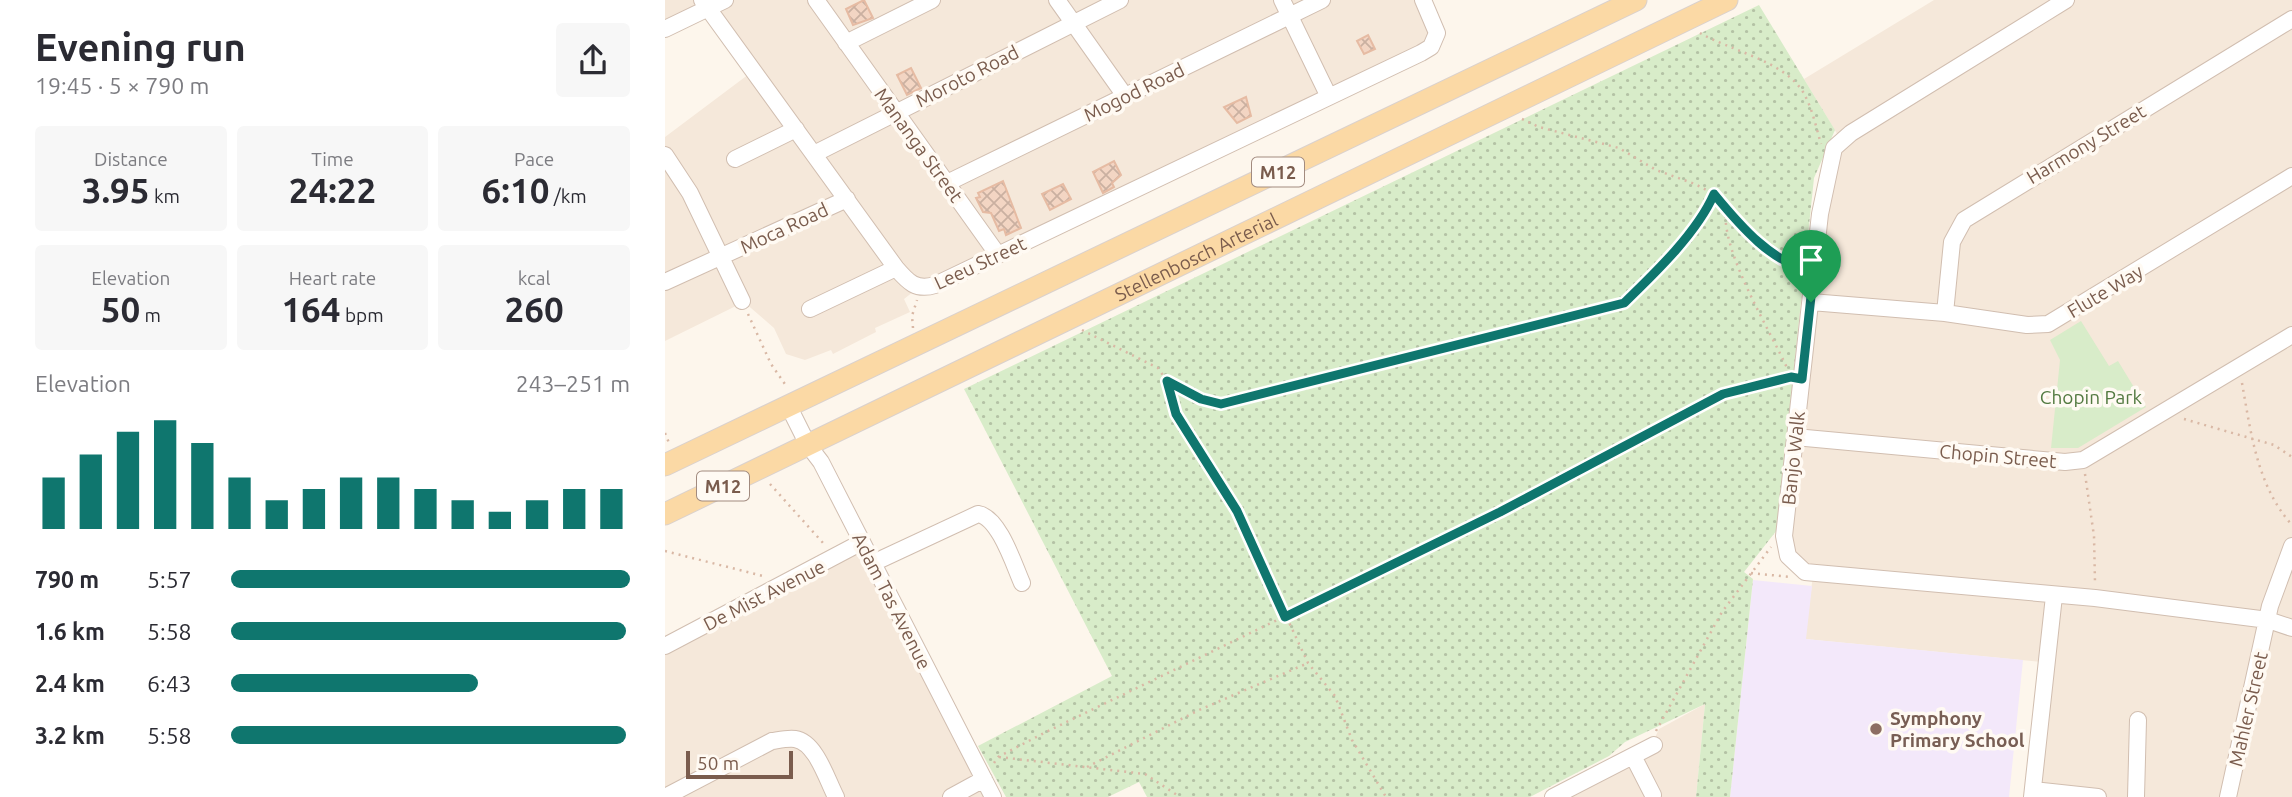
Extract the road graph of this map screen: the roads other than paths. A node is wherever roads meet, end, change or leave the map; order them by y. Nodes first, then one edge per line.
1 (725, 0) edge
2 (816, 0) edge
3 (932, 0) edge
4 (1057, 0) edge
5 (1120, 0) edge
6 (1282, 0) edge
7 (1322, 0) edge
8 (1423, 0) edge
9 (1636, 0) edge
10 (1727, 0) edge
11 (2066, 0) edge
12 (705, 4) edge
13 (1290, 16) junction
14 (2292, 19) edge
15 (1073, 23) junction
16 (665, 29) edge
17 (846, 43) junction
18 (1125, 96) junction
19 (1329, 97) junction
20 (896, 112) junction
21 (796, 129) junction
22 (814, 154) junction
23 (665, 155) edge
24 (735, 159) dead end
25 (2292, 176) edge
26 (947, 183) junction
27 (847, 199) junction
28 (998, 255) junction
29 (721, 256) junction
30 (896, 268) junction
31 (665, 282) edge
32 (742, 301) road end
33 (1811, 302) junction
34 (810, 309) dead end
35 (1945, 313) junction
36 (2292, 335) edge
37 (788, 397) junction
38 (1795, 437) junction
39 (808, 445) junction
40 (668, 455) edge
41 (665, 514) edge
42 (862, 542) junction
43 (2292, 545) edge
44 (873, 563) junction
45 (1023, 583) dead end
46 (2054, 596) junction
47 (2268, 620) junction
48 (2292, 628) edge
49 (665, 646) edge
50 (2138, 720) dead end
51 (1656, 736) road end
52 (1633, 756) junction
53 (984, 779) junction
54 (2033, 793) edge
55 (1653, 795) edge
56 (665, 797) edge
57 (836, 797) edge
58 (951, 797) edge
59 (993, 797) edge
60 (1553, 797) edge
61 (2098, 797) edge
62 (2136, 797) edge
63 (2228, 797) edge

1 - 12 street
2 - 17 street, Mananga Street
3 - 17 street
4 - 15 street
5 - 15 street, Moroto Road
6 - 13 street
7 - 13 street, Mogod Road
8 - 19 street, Leeu Street
9 - 37 main road, M12
10 - 39 main road, Stellenbosch Arterial / M12
11 - 33 street, Banjo Walk
12 - 16 street
12 - 21 street, Leeu Street
13 - 18 street, Mogod Road
13 - 19 street
14 - 35 street, Harmony Street
15 - 18 street
15 - 20 street, Moroto Road
17 - 20 street, Mananga Street
18 - 26 street, Mogod Road
19 - 28 street, Leeu Street
20 - 22 street, Moroto Road
20 - 26 street, Mananga Street
21 - 22 street, Leeu Street
21 - 24 street
22 - 27 street, Leeu Street
23 - 29 street
25 - 35 street, Flute Way
26 - 28 street, Mananga Street
27 - 29 street, Moca Road
27 - 30 street, Leeu Street
28 - 30 street, Leeu Street
29 - 31 street, Moca Road
29 - 32 street
30 - 34 street
33 - 35 street, Flute Way
33 - 38 street, Banjo Walk
36 - 38 street, Chopin Street
37 - 39 street, Adam Tas Avenue
37 - 40 main road, M12
38 - 46 street, Banjo Walk
39 - 41 main road, Stellenbosch Arterial / M12
39 - 42 street, Adam Tas Avenue
42 - 44 street, Adam Tas Avenue
42 - 49 street, De Mist Avenue
43 - 47 street
44 - 45 street
44 - 53 street, Adam Tas Avenue
46 - 47 street, Banjo Walk
46 - 54 street
47 - 48 street, Banjo Walk
47 - 63 street, Mahler Street
50 - 62 street
51 - 52 street
52 - 55 street
52 - 60 street
53 - 58 street
53 - 59 street, Adam Tas Avenue
54 - 61 street
56 - 57 street

